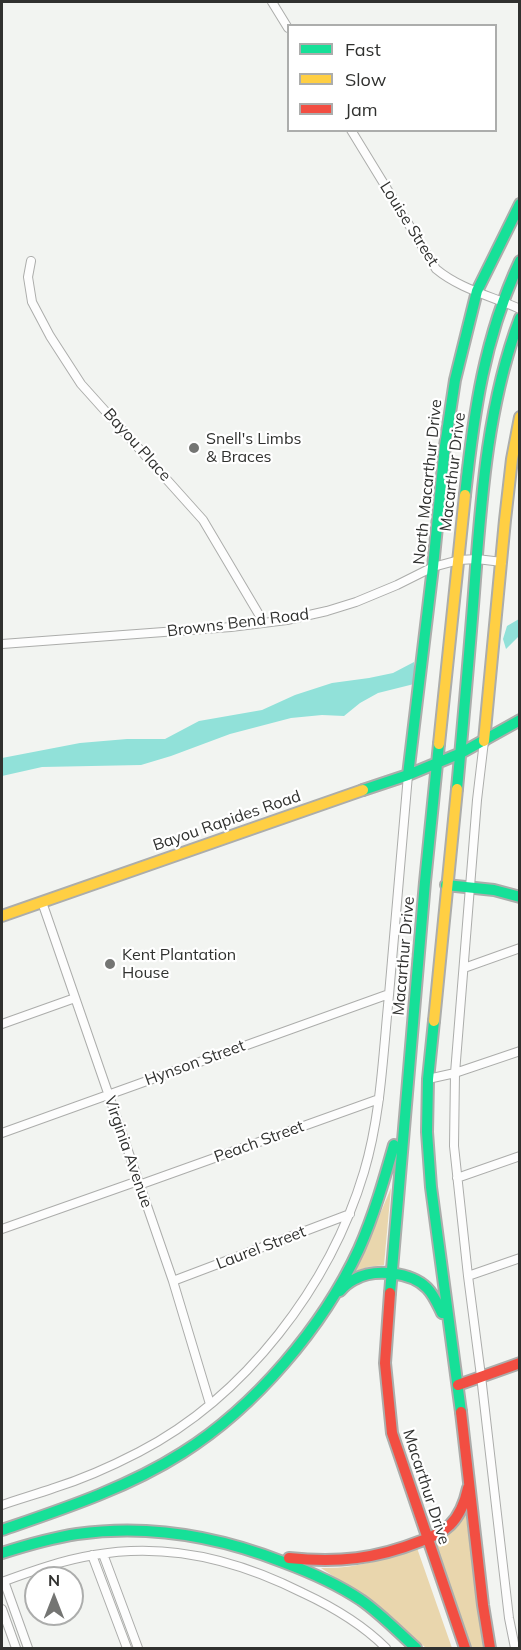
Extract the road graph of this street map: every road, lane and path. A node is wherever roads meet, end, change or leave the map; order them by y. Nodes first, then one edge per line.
1 (272, 2) edge
2 (287, 26) edge
3 (352, 132) edge
4 (519, 204) edge
5 (31, 261) dead end
6 (519, 261) edge
7 (477, 291) junction
8 (502, 301) junction
9 (519, 309) edge
10 (519, 318) edge
11 (519, 417) edge
12 (477, 559) junction
13 (459, 560) junction
14 (502, 561) junction
15 (433, 567) junction
16 (264, 623) junction
17 (2, 644) edge
18 (519, 720) edge
19 (484, 741) junction
20 (461, 753) junction
21 (438, 763) junction
22 (408, 775) junction
23 (425, 882) junction
24 (446, 885) junction
25 (471, 888) junction
26 (519, 897) edge
27 (42, 902) junction
28 (2, 916) edge
29 (519, 948) edge
30 (464, 968) junction
31 (389, 994) junction
32 (75, 998) junction
33 (2, 1024) edge
34 (519, 1051) edge
35 (410, 1059) junction
36 (455, 1073) junction
37 (428, 1079) junction
38 (108, 1094) junction
39 (379, 1099) junction
40 (2, 1133) edge
41 (519, 1156) edge
42 (457, 1178) junction
43 (139, 1183) junction
44 (350, 1214) junction
45 (2, 1229) edge
46 (519, 1258) edge
47 (391, 1274) junction
48 (468, 1276) junction
49 (173, 1281) junction
50 (325, 1308) junction
51 (449, 1329) junction
52 (519, 1363) edge
53 (481, 1376) junction
54 (458, 1384) junction
55 (206, 1407) junction
56 (470, 1478) junction
57 (103, 1493) junction
58 (2, 1505) edge
59 (2, 1530) edge
60 (427, 1539) junction
61 (2, 1543) edge
62 (2, 1553) edge
63 (103, 1554) junction
64 (92, 1555) junction
65 (271, 1556) junction
66 (3, 1581) edge
67 (2, 1609) edge
68 (16, 1648) edge
69 (28, 1648) edge
70 (127, 1648) edge
71 (138, 1648) edge
72 (387, 1648) edge
73 (416, 1648) edge
74 (465, 1648) edge
75 (490, 1648) edge
76 (515, 1648) edge

1 - 2 street
3 - 7 street, Louise Street
4 - 7 main road, North Macarthur Drive
5 - 16 street, Bayou Place
6 - 8 main road, Macarthur Drive
7 - 8 street, Louise Street
7 - 15 main road, North Macarthur Drive
8 - 9 street, Louise Street
8 - 13 main road, Macarthur Drive
10 - 12 main road, Macarthur Drive
11 - 14 main road
12 - 13 street, Browns Bend Road
12 - 14 street, Browns Bend Road
12 - 20 main road, Macarthur Drive
13 - 15 street, Browns Bend Road
13 - 21 main road, Macarthur Drive
14 - 19 main road
15 - 16 street, Browns Bend Road
15 - 22 main road, North Macarthur Drive
16 - 17 street, Browns Bend Road
18 - 19 main road, Bayou Rapides Road
19 - 20 main road, Bayou Rapides Road
19 - 25 street
20 - 21 main road, Bayou Rapides Road
20 - 24 main road, Macarthur Drive
21 - 22 main road, Bayou Rapides Road
21 - 23 main road, Macarthur Drive
22 - 27 main road, Bayou Rapides Road
22 - 31 street, Macarthur Drive
23 - 24 main road
23 - 35 main road, Macarthur Drive
24 - 25 main road
24 - 37 main road, Macarthur Drive
25 - 26 main road
25 - 30 street
27 - 28 main road, Bayou Rapides Road
27 - 32 street, Virginia Avenue
29 - 30 street
30 - 36 street
31 - 38 street, Hynson Street
31 - 39 street, Macarthur Drive
32 - 33 street
32 - 38 street, Virginia Avenue
34 - 36 street
35 - 47 main road, Macarthur Drive
35 - 50 main road
36 - 37 street
36 - 42 street
37 - 51 main road, Macarthur Drive
38 - 40 street, Hynson Street
38 - 43 street, Virginia Avenue
39 - 43 street, Peach Street
39 - 44 street, Macarthur Drive
41 - 42 street
42 - 48 street
43 - 45 street, Peach Street
43 - 49 street, Virginia Avenue
44 - 49 street, Laurel Street
44 - 55 street, Macarthur Drive
46 - 48 street
47 - 50 main road
47 - 51 main road
47 - 60 main road, Macarthur Drive
48 - 53 street
49 - 55 street, Virginia Avenue
50 - 57 main road
51 - 54 main road, Macarthur Drive
52 - 53 main road
53 - 54 main road
53 - 76 street
54 - 56 main road, Macarthur Drive
55 - 58 street, Macarthur Drive
56 - 60 main road
56 - 75 main road, Macarthur Drive
57 - 59 main road
57 - 61 main road
60 - 65 main road
60 - 74 main road, Macarthur Drive
62 - 65 main road
63 - 64 street
63 - 71 street
63 - 72 street
64 - 66 street
64 - 70 street
65 - 73 main road
66 - 69 street
67 - 68 street

